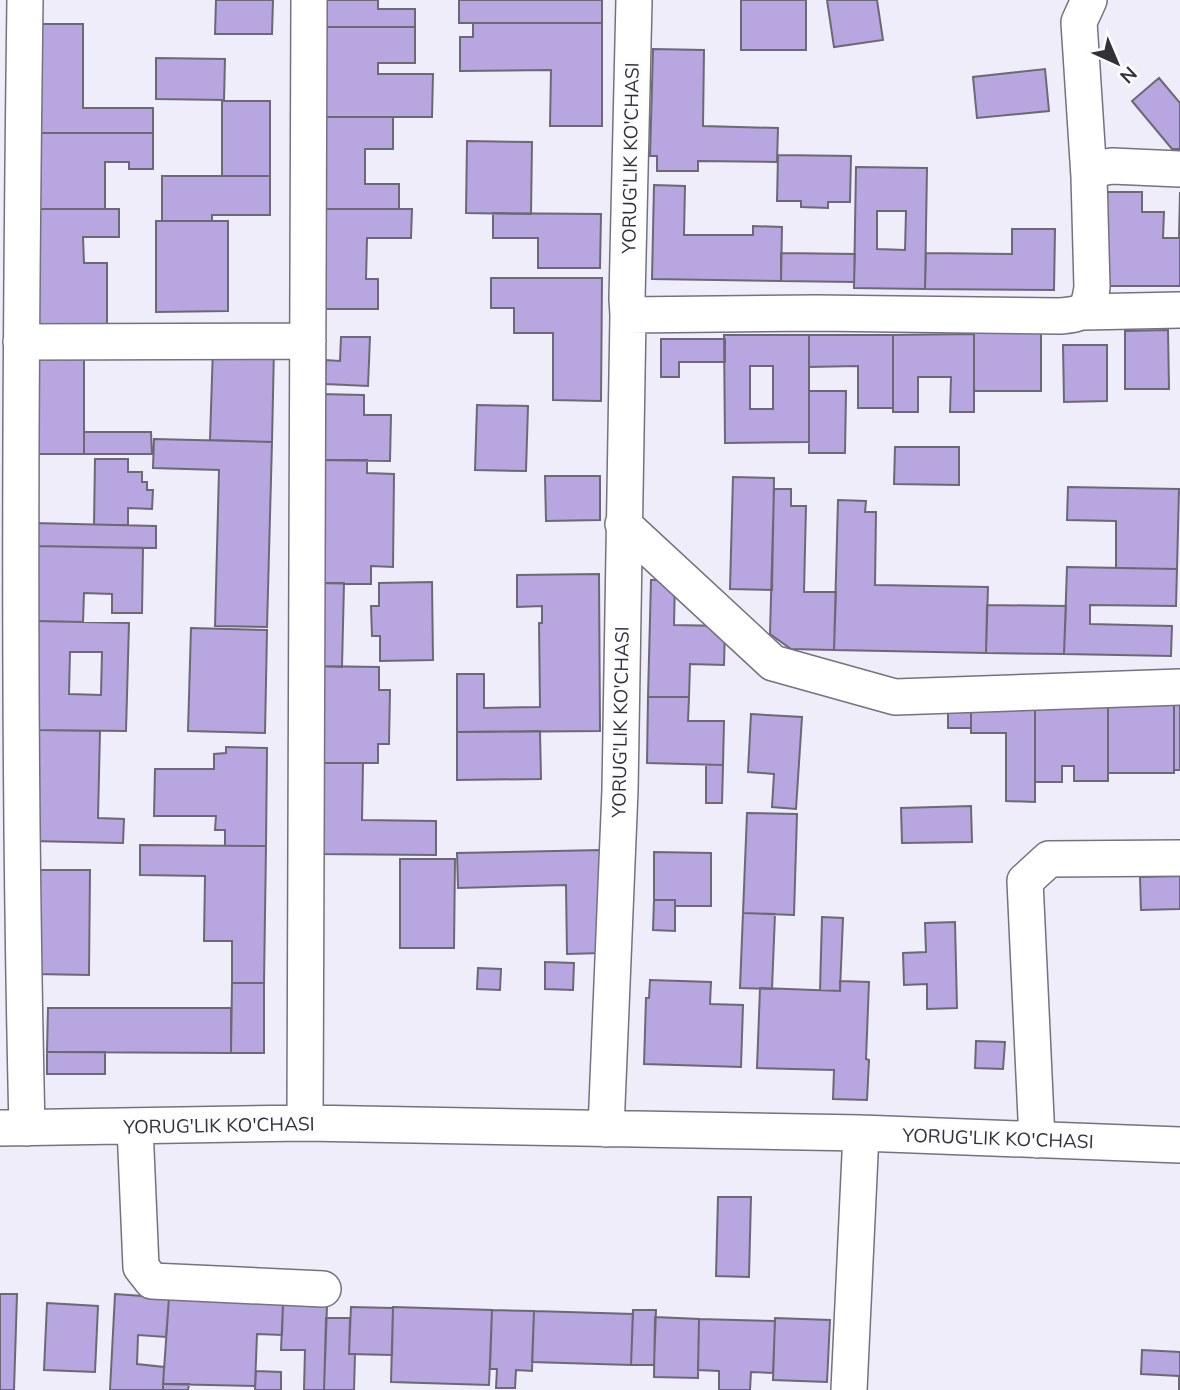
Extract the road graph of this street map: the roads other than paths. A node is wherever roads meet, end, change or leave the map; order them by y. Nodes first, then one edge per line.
1 (25, 0) edge
2 (309, 0) edge
3 (634, 0) edge
4 (1089, 0) edge
5 (1180, 169) edge
6 (1089, 177) junction
7 (1180, 310) edge
8 (1083, 312) junction
9 (628, 315) junction
10 (308, 341) junction
11 (20, 342) junction
12 (624, 524) junction
13 (1180, 687) edge
14 (1180, 858) edge
15 (12, 979) edge
16 (305, 1123) junction
17 (135, 1127) junction
18 (14, 1128) edge
19 (606, 1129) junction
20 (860, 1133) junction
21 (1037, 1140) junction
22 (1180, 1145) edge
23 (323, 1289) dead end
24 (849, 1390) edge

1 - 11 street
2 - 10 street
3 - 9 street, YORUG'LIK KO'CHASI
4 - 6 street
5 - 6 street
6 - 8 street
7 - 8 street
8 - 9 street
9 - 12 street, YORUG'LIK KO'CHASI
10 - 11 street
10 - 16 street
11 - 15 street
12 - 13 street
12 - 19 street, YORUG'LIK KO'CHASI
14 - 21 street
15 - 18 street
16 - 17 street, YORUG'LIK KO'CHASI
16 - 19 street, YORUG'LIK KO'CHASI
17 - 18 street, YORUG'LIK KO'CHASI
17 - 23 street
19 - 20 street, YORUG'LIK KO'CHASI
20 - 21 street, YORUG'LIK KO'CHASI
20 - 24 street
21 - 22 street, YORUG'LIK KO'CHASI

